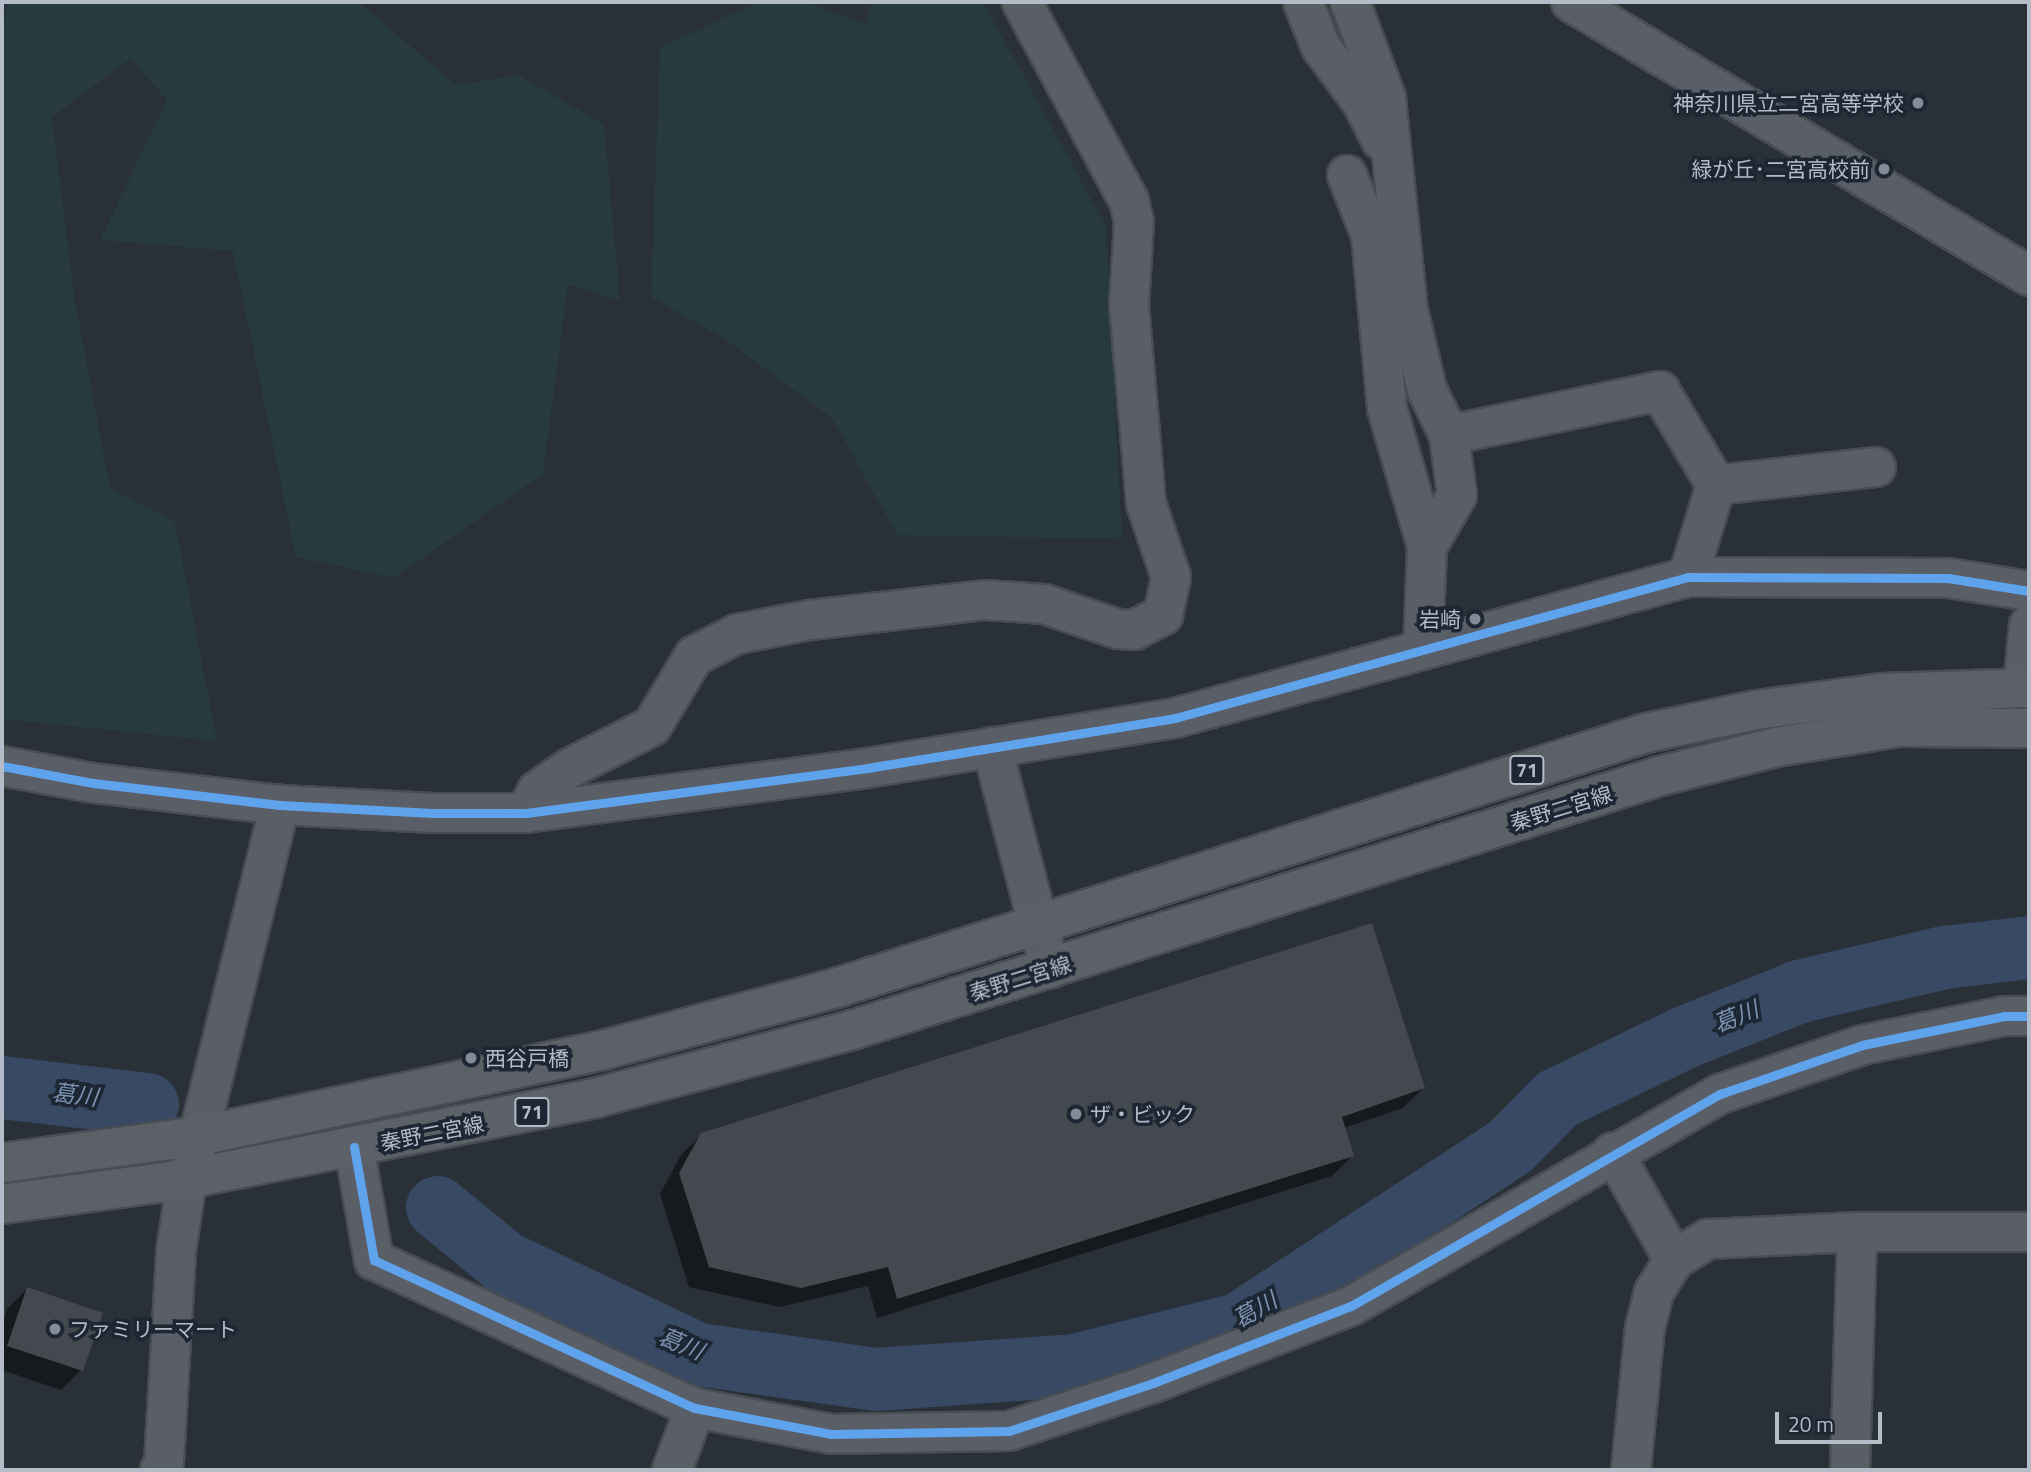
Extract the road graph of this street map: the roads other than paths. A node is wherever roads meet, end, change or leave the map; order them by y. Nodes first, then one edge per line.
1 (1022, 2) edge
2 (1303, 2) edge
3 (1350, 2) edge
4 (1571, 2) edge
5 (1393, 164) junction
6 (1347, 175) dead end
7 (2029, 276) edge
8 (1449, 435) junction
9 (1876, 467) dead end
10 (1716, 485) junction
11 (1427, 547) junction
12 (1688, 577) junction
13 (2029, 591) edge
14 (2029, 625) edge
15 (1423, 649) junction
16 (2026, 688) edge
17 (2029, 728) edge
18 (992, 747) junction
19 (2, 766) edge
20 (280, 805) junction
21 (526, 813) junction
22 (1039, 926) junction
23 (1050, 969) junction
24 (2029, 1016) edge
25 (189, 1138) junction
26 (355, 1147) junction
27 (1613, 1152) junction
28 (7, 1162) edge
29 (187, 1179) junction
30 (2, 1205) edge
31 (1857, 1232) junction
32 (2029, 1233) edge
33 (1674, 1259) junction
34 (695, 1408) junction
35 (160, 1470) edge
36 (672, 1470) edge
37 (1631, 1470) edge
38 (1850, 1470) edge

1 - 21 street
2 - 5 street
3 - 5 street
4 - 7 street
5 - 8 street
6 - 11 street
8 - 10 street
8 - 11 street
9 - 10 street
10 - 12 street
11 - 15 street
12 - 13 street
12 - 15 street
14 - 16 street
15 - 18 street
16 - 22 main road, 71
17 - 23 main road, 秦野二宮線 / 71
18 - 21 street
18 - 22 street
19 - 20 street
20 - 21 street
20 - 25 street
22 - 23 street
22 - 25 main road, 71
23 - 26 main road, 秦野二宮線 / 71
24 - 27 street
25 - 28 main road, 71
25 - 29 street
26 - 29 main road, 秦野二宮線 / 71
26 - 34 street
27 - 33 street
27 - 34 street
29 - 30 main road, 秦野二宮線 / 71
29 - 35 street
31 - 32 street
31 - 33 street
31 - 38 street
33 - 37 street
34 - 36 street

